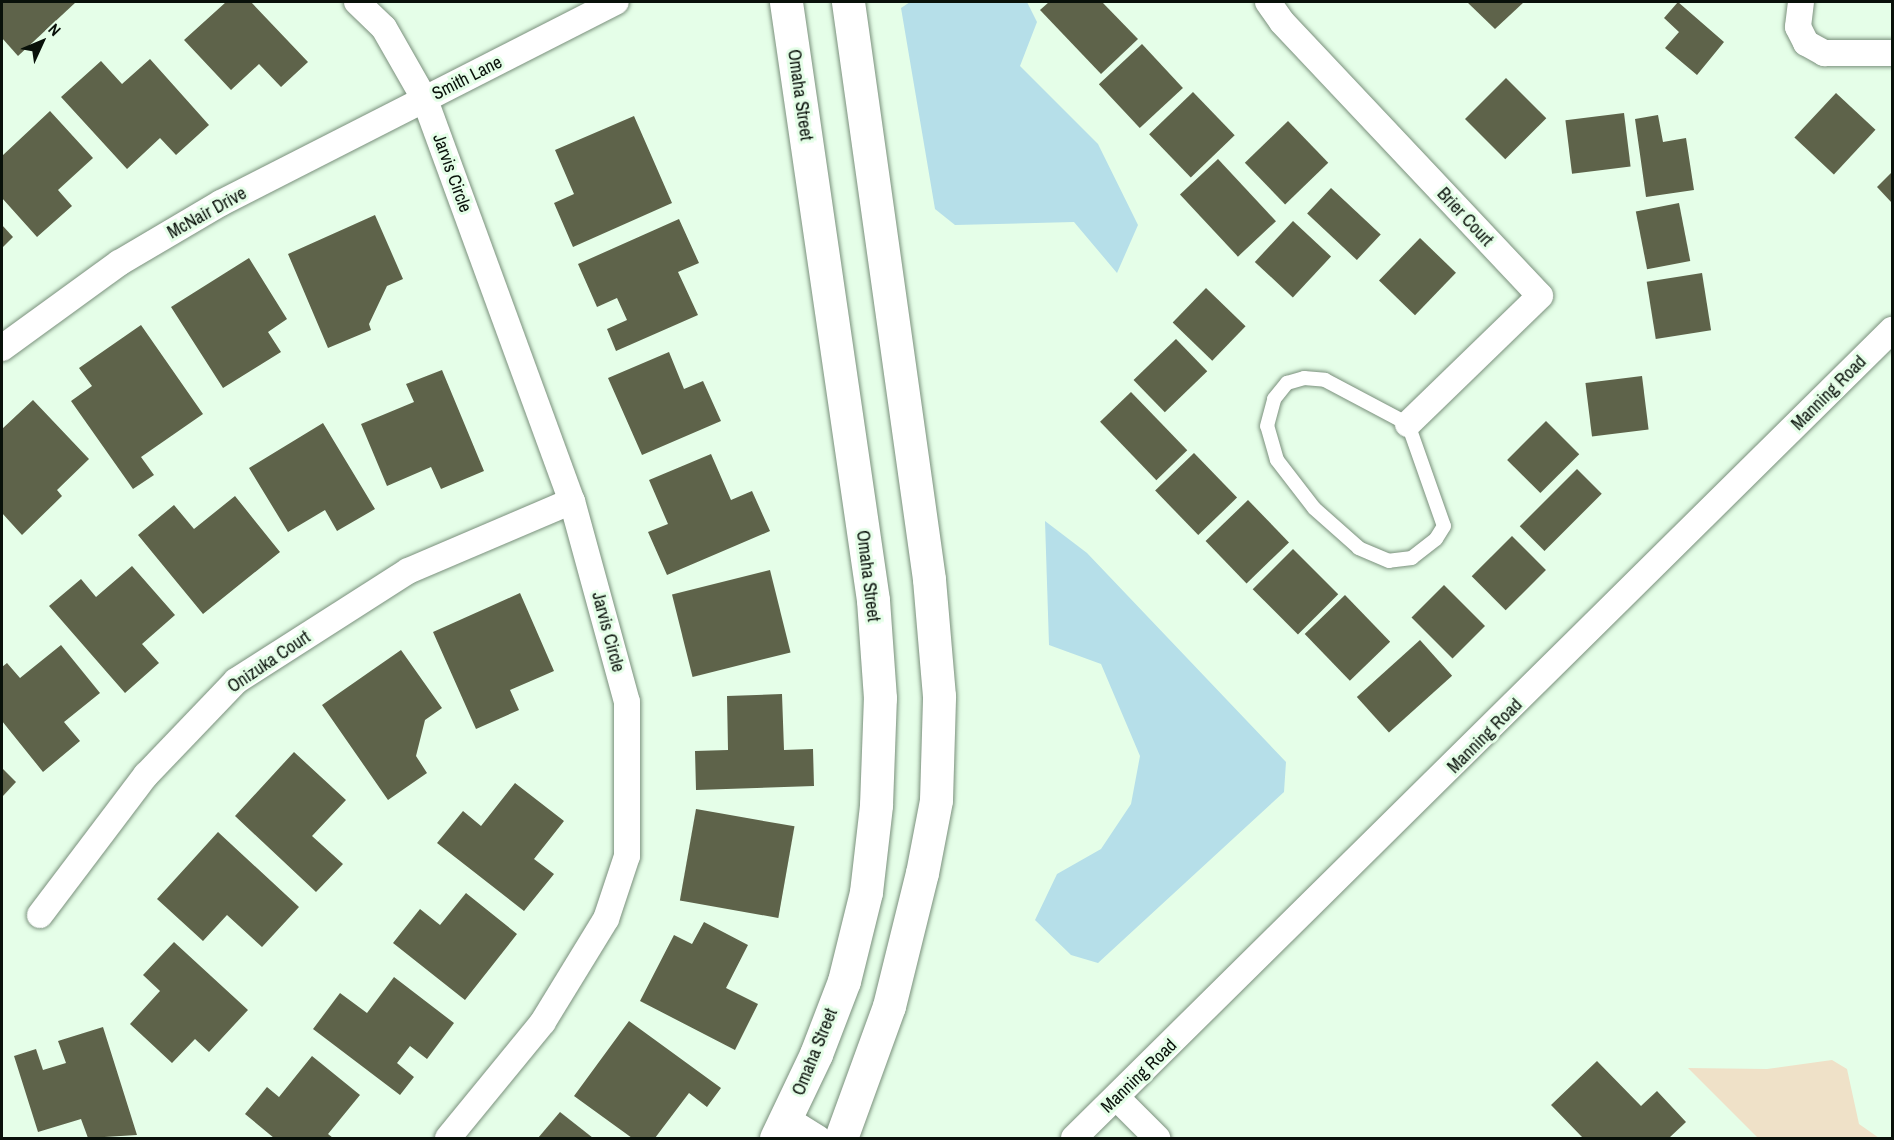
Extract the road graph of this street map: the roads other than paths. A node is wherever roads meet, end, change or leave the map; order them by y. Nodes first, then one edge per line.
1 (357, 2) edge
2 (616, 2) edge
3 (786, 2) edge
4 (849, 2) edge
5 (1268, 2) edge
6 (1802, 2) edge
7 (1893, 53) edge
8 (425, 100) junction
9 (1893, 330) edge
10 (2, 348) edge
11 (1408, 424) junction
12 (572, 501) junction
13 (40, 915) dead end
14 (1117, 1098) junction
15 (782, 1129) edge
16 (448, 1138) edge
17 (817, 1138) edge
18 (841, 1138) edge
19 (1074, 1138) edge
20 (1157, 1138) edge

1 - 8 street, Smith Lane
2 - 8 street, Smith Lane
3 - 15 main road, Omaha Street
4 - 18 main road
5 - 11 street, Brier Court
6 - 7 street
8 - 10 street, McNair Drive
8 - 12 street, Jarvis Circle
9 - 14 street, Manning Road
11 - 11 lane
12 - 13 street, Onizuka Court
12 - 16 street, Jarvis Circle
14 - 19 street, Manning Road
14 - 20 street
15 - 17 street

